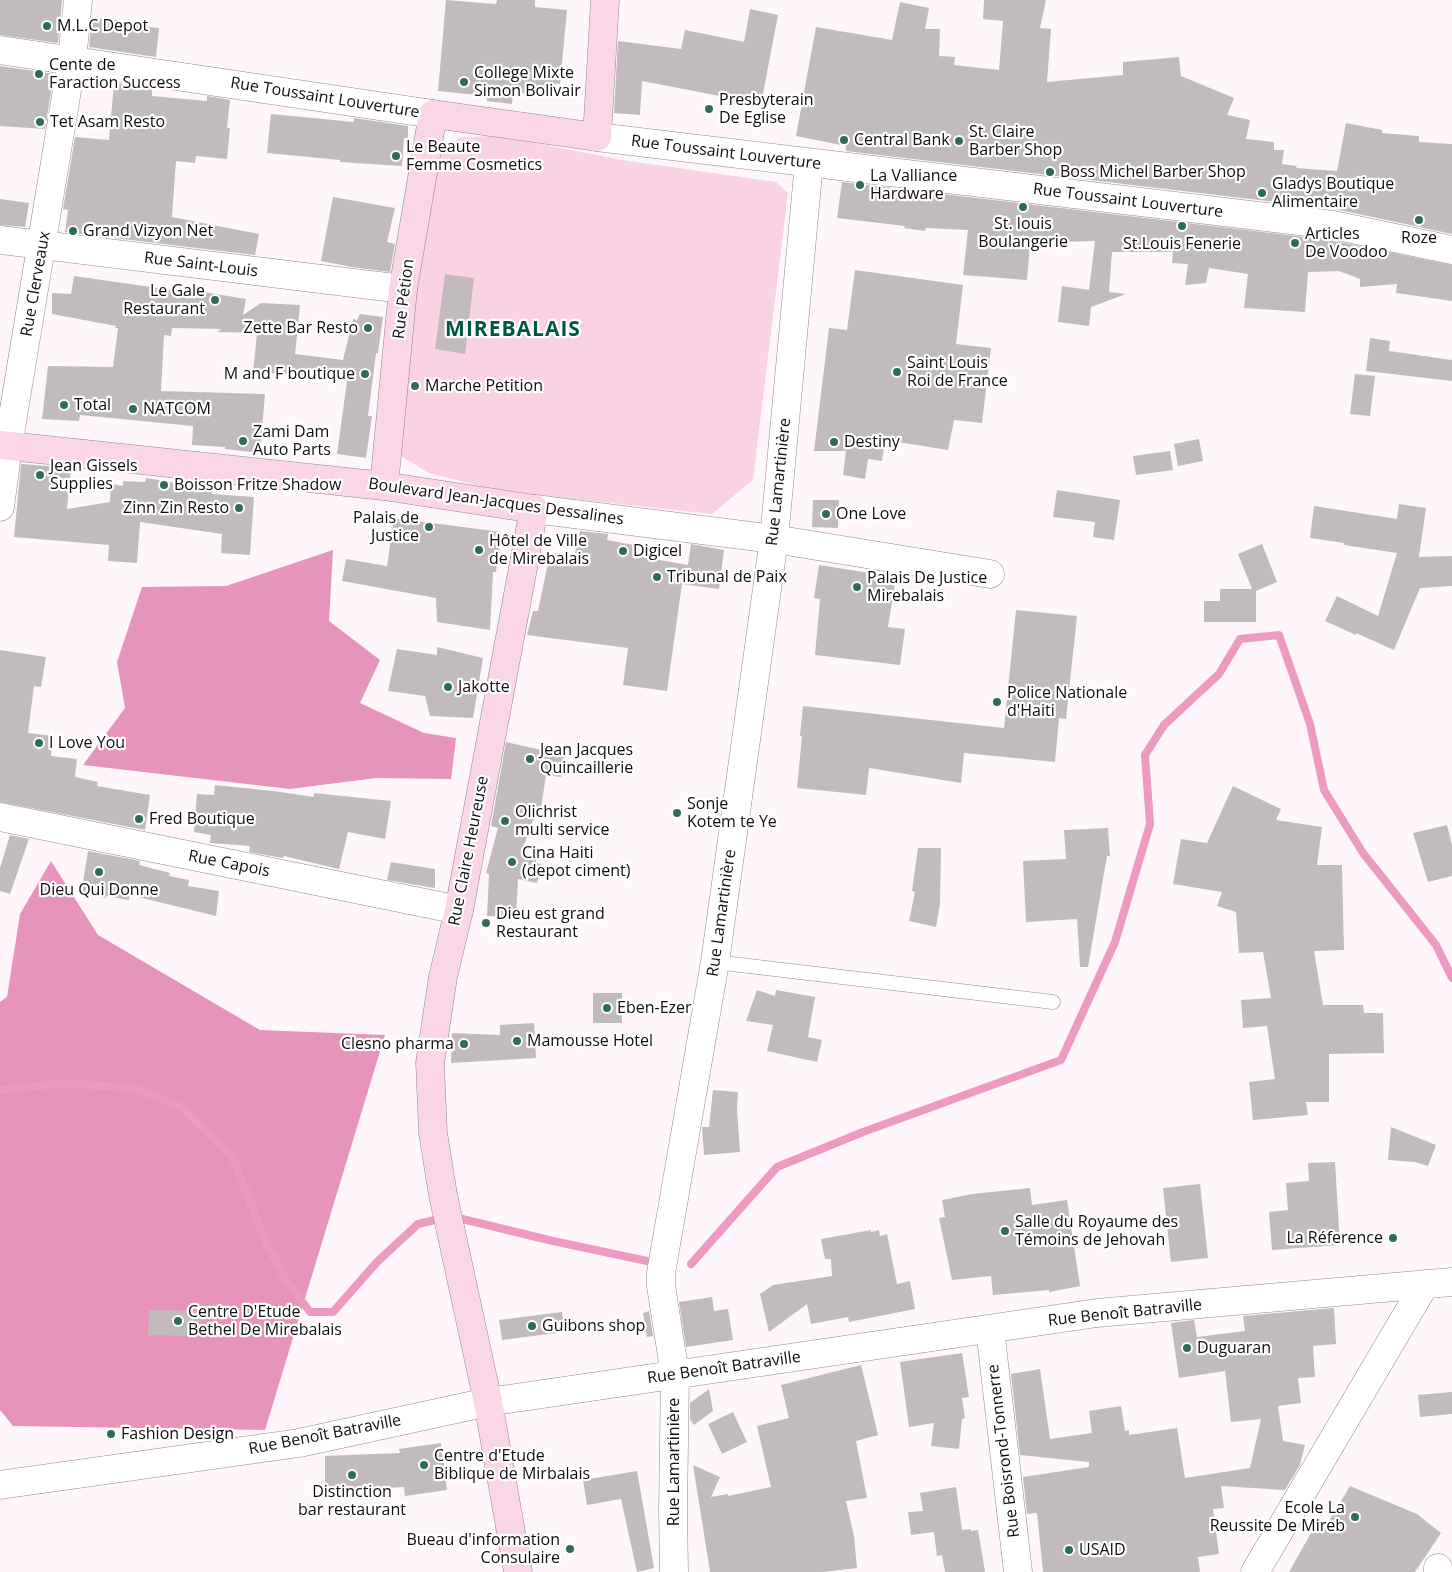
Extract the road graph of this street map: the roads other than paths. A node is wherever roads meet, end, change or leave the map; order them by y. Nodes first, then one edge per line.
1 (78, 0) edge
2 (605, 0) edge
3 (0, 50) edge
4 (72, 60) junction
5 (434, 114) junction
6 (597, 137) junction
7 (809, 163) junction
8 (0, 240) edge
9 (42, 246) junction
10 (1452, 250) edge
11 (403, 289) junction
12 (4, 446) edge
13 (384, 486) junction
14 (0, 507) edge
15 (534, 509) junction
16 (774, 539) junction
17 (990, 574) dead end
18 (0, 817) edge
19 (459, 910) junction
20 (715, 962) junction
21 (1053, 1002) dead end
22 (1452, 1282) edge
23 (1425, 1284) junction
24 (990, 1329) junction
25 (675, 1375) junction
26 (488, 1402) junction
27 (0, 1486) edge
28 (518, 1572) edge
29 (674, 1572) edge
30 (1018, 1572) edge
31 (1255, 1572) edge

1 - 4 street, Rue Clerveaux
2 - 6 main road
3 - 4 street, Rue Toussaint Louverture
4 - 5 street, Rue Toussaint Louverture
4 - 9 street, Rue Clerveaux
5 - 6 main road, Rue Toussaint Louverture
5 - 11 main road, Rue Pétion
6 - 7 street, Rue Toussaint Louverture
7 - 10 street, Rue Toussaint Louverture
7 - 16 street, Rue Lamartinière
8 - 9 street, Rue Saint-Louis
9 - 11 street, Rue Saint-Louis
9 - 12 street, Rue Clerveaux
11 - 13 main road, Rue Pétion
12 - 13 main road, Boulevard Jean-Jacques Dessalines
12 - 14 street, Rue Clerveaux
13 - 15 main road, Boulevard Jean-Jacques Dessalines
15 - 16 street, Boulevard Jean-Jacques Dessalines
15 - 19 main road, Rue Claire Heureuse
16 - 17 street, Boulevard Jean-Jacques Dessalines
16 - 20 street, Rue Lamartinière
18 - 19 street, Rue Capois
19 - 26 main road, Rue Claire Heureuse
20 - 21 lane
20 - 25 street, Rue Lamartinière
22 - 23 street, Rue Benoît Batraville
23 - 24 street, Rue Benoît Batraville
23 - 31 street
24 - 25 street, Rue Benoît Batraville
24 - 30 street, Rue Boisrond-Tonnerre
25 - 26 street, Rue Benoît Batraville
25 - 29 street, Rue Lamartinière
26 - 27 street, Rue Benoît Batraville
26 - 28 main road, Rue Claire Heureuse

